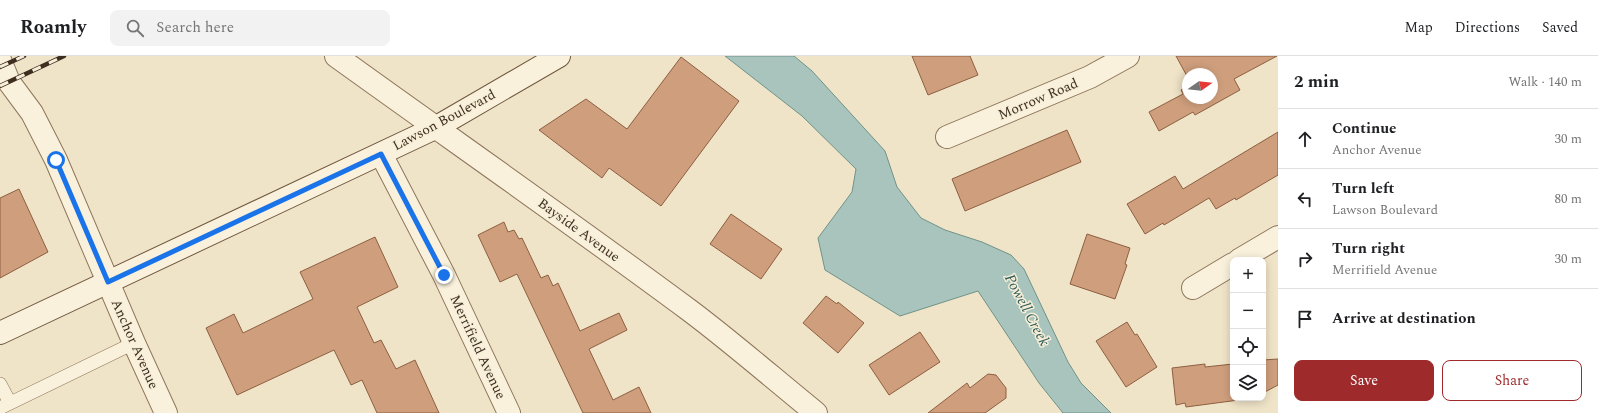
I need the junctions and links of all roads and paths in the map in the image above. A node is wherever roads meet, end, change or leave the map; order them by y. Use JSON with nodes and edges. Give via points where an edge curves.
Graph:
{"nodes":[{"id":1,"x":336,"y":56,"type":"edge"},
{"id":2,"x":559,"y":56,"type":"edge"},
{"id":3,"x":1128,"y":56,"type":"edge"},
{"id":4,"x":0,"y":60,"type":"edge"},
{"id":5,"x":435,"y":128,"type":"junction"},
{"id":6,"x":946,"y":137,"type":"dead end"},
{"id":7,"x":381,"y":154,"type":"junction"},
{"id":8,"x":1278,"y":237,"type":"edge"},
{"id":9,"x":1244,"y":257,"type":"edge"},
{"id":10,"x":1230,"y":266,"type":"edge"},
{"id":11,"x":108,"y":282,"type":"junction"},
{"id":12,"x":1193,"y":288,"type":"dead end"},
{"id":13,"x":0,"y":333,"type":"edge"},
{"id":14,"x":134,"y":343,"type":"junction"},
{"id":15,"x":0,"y":384,"type":"edge"},
{"id":16,"x":5,"y":406,"type":"edge"},
{"id":17,"x":166,"y":413,"type":"edge"},
{"id":18,"x":509,"y":413,"type":"edge"},
{"id":19,"x":816,"y":413,"type":"edge"}],
"edges":[{"from":1,"to":5,"type":"street","name":"Bayside Avenue"},
{"from":2,"to":5,"type":"street","name":"Lawson Boulevard"},
{"from":3,"to":6,"type":"street","name":"Morrow Road","via":[[1090,77]]},
{"from":4,"to":11,"type":"street","name":"Anchor Avenue","via":[[10,82],[32,113],[56,160]]},
{"from":5,"to":7,"type":"street","name":"Lawson Boulevard"},
{"from":5,"to":19,"type":"street","name":"Bayside Avenue","via":[[690,311]]},
{"from":7,"to":11,"type":"street","name":"Lawson Boulevard"},
{"from":7,"to":18,"type":"street","name":"Merrifield Avenue","via":[[444,275]]},
{"from":8,"to":9,"type":"street"},
{"from":10,"to":12,"type":"street"},
{"from":11,"to":13,"type":"street","name":"Lawson Boulevard"},
{"from":11,"to":14,"type":"street","name":"Anchor Avenue"},
{"from":14,"to":16,"type":"lane"},
{"from":14,"to":17,"type":"street","name":"Anchor Avenue"},
{"from":15,"to":16,"type":"lane"}]}
